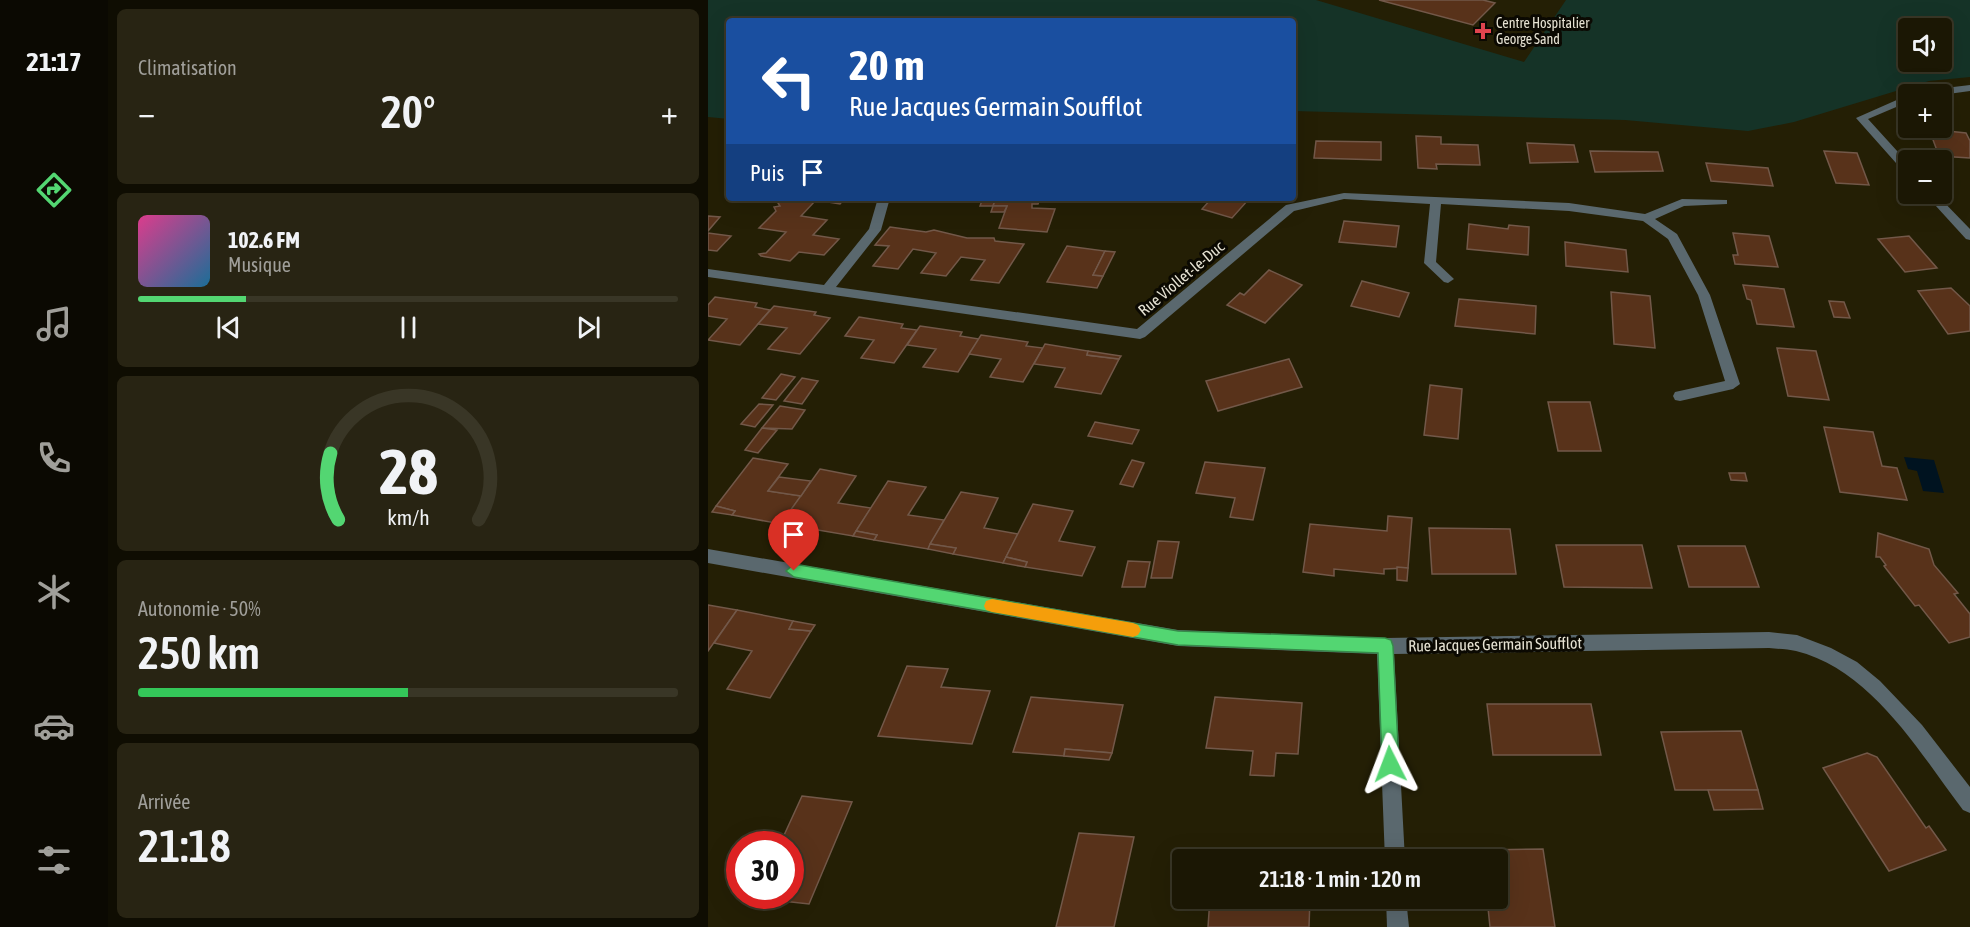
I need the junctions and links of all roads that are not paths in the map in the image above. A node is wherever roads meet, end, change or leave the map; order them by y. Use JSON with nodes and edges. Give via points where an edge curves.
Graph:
{"nodes":[{"id":1,"x":1970,"y":88,"type":"edge"},
{"id":2,"x":1952,"y":90,"type":"edge"},
{"id":3,"x":1898,"y":102,"type":"edge"},
{"id":4,"x":1898,"y":159,"type":"edge"},
{"id":5,"x":883,"y":201,"type":"edge"},
{"id":6,"x":1436,"y":201,"type":"junction"},
{"id":7,"x":1723,"y":202,"type":"dead end"},
{"id":8,"x":1940,"y":204,"type":"edge"},
{"id":9,"x":1646,"y":218,"type":"junction"},
{"id":10,"x":1970,"y":236,"type":"edge"},
{"id":11,"x":708,"y":273,"type":"edge"},
{"id":12,"x":1448,"y":279,"type":"dead end"},
{"id":13,"x":827,"y":290,"type":"junction"},
{"id":14,"x":1680,"y":396,"type":"dead end"},
{"id":15,"x":708,"y":556,"type":"edge"},
{"id":16,"x":1385,"y":646,"type":"junction"},
{"id":17,"x":1970,"y":803,"type":"edge"},
{"id":18,"x":1394,"y":849,"type":"edge"},
{"id":19,"x":1397,"y":909,"type":"edge"},
{"id":20,"x":1398,"y":927,"type":"edge"}],
"edges":[{"from":1,"to":2,"type":"street"},
{"from":3,"to":4,"type":"street","via":[[1861,118]]},
{"from":5,"to":13,"type":"street","via":[[874,230]]},
{"from":6,"to":9,"type":"street","name":"Rue Viollet-le-Duc","via":[[1569,207]]},
{"from":6,"to":12,"type":"street","via":[[1430,263]]},
{"from":6,"to":13,"type":"street","name":"Rue Viollet-le-Duc","via":[[1344,196],[1290,208],[1140,334]]},
{"from":7,"to":9,"type":"street","via":[[1682,203]]},
{"from":8,"to":10,"type":"street"},
{"from":9,"to":14,"type":"street","name":"Rue Viollet-le-Duc","via":[[1673,237],[1699,285],[1733,384]]},
{"from":11,"to":13,"type":"street","name":"Rue Viollet-le-Duc"},
{"from":15,"to":16,"type":"street","name":"Rue Jacques Germain Soufflot","via":[[1178,638]]},
{"from":16,"to":17,"type":"street","name":"Rue Jacques Germain Soufflot","via":[[1769,640],[1797,643],[1834,659],[1867,682],[1896,709]]},
{"from":16,"to":18,"type":"street"},
{"from":19,"to":20,"type":"street"}]}
